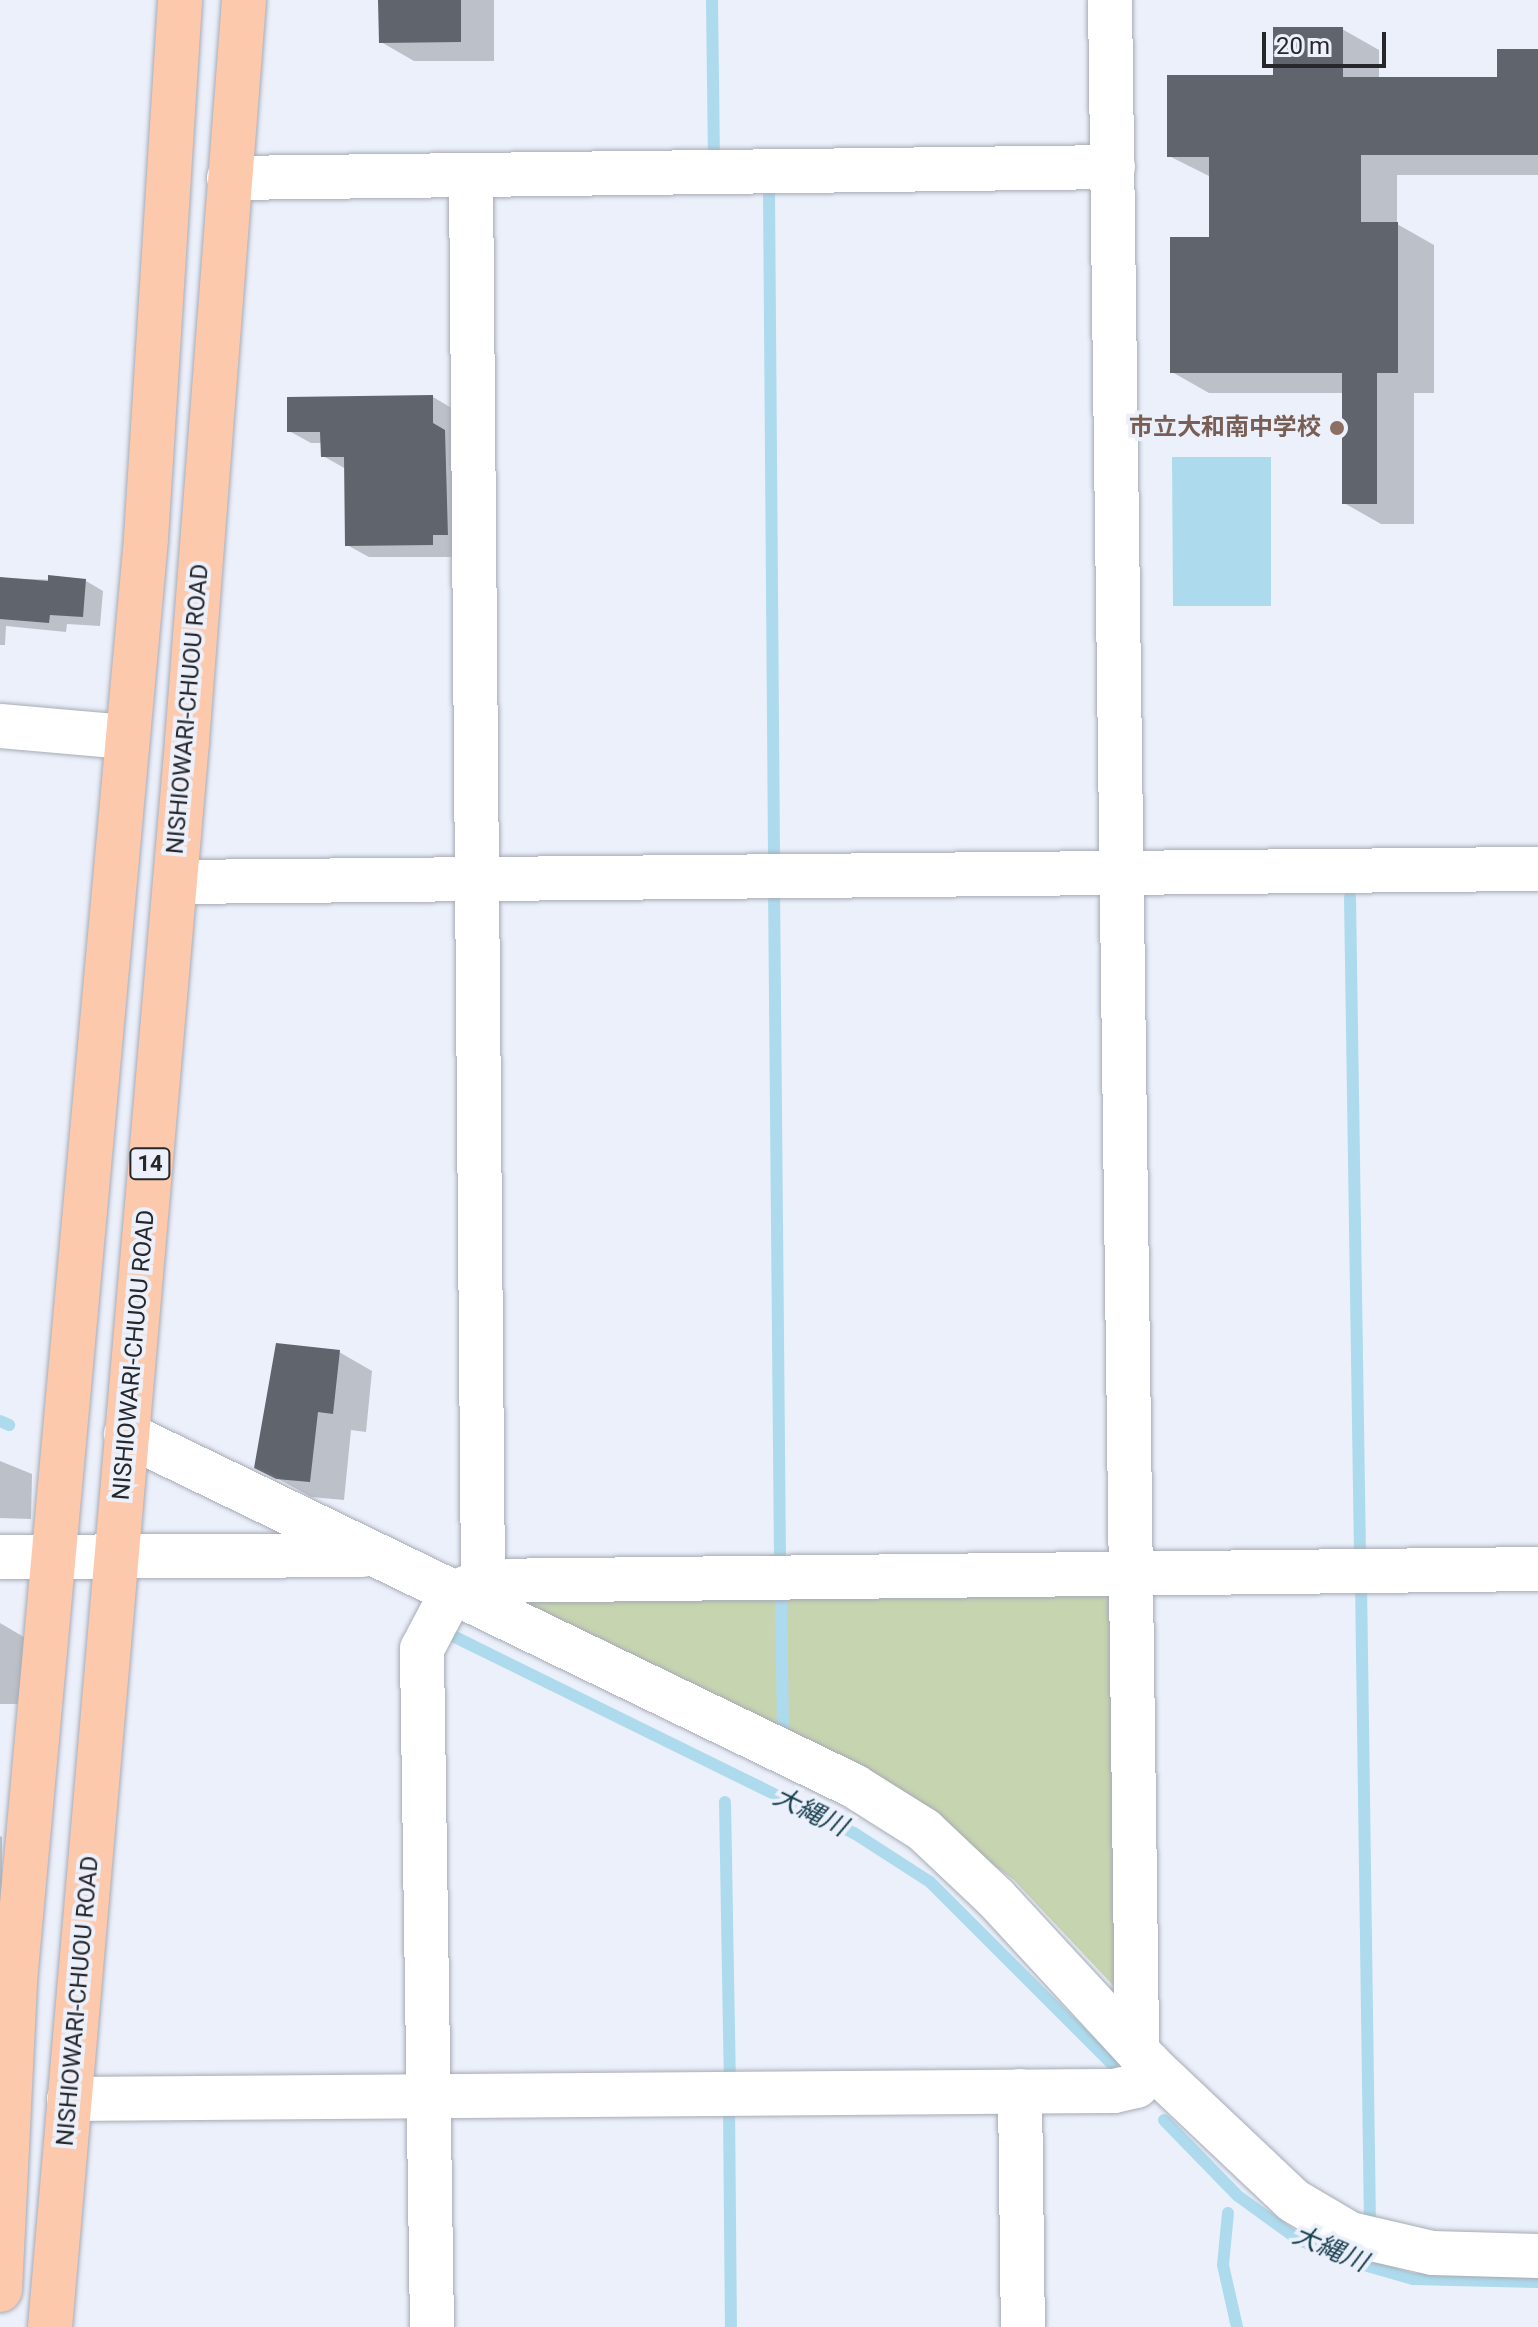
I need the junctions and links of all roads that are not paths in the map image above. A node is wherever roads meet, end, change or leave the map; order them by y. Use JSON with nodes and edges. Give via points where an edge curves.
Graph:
{"nodes":[{"id":1,"x":180,"y":0,"type":"edge"},
{"id":2,"x":244,"y":0,"type":"edge"},
{"id":3,"x":1110,"y":0,"type":"edge"},
{"id":4,"x":1113,"y":167,"type":"junction"},
{"id":5,"x":471,"y":177,"type":"junction"},
{"id":6,"x":229,"y":178,"type":"junction"},
{"id":7,"x":0,"y":726,"type":"edge"},
{"id":8,"x":127,"y":737,"type":"junction"},
{"id":9,"x":1538,"y":869,"type":"edge"},
{"id":10,"x":1124,"y":873,"type":"junction"},
{"id":11,"x":477,"y":879,"type":"junction"},
{"id":12,"x":175,"y":882,"type":"junction"},
{"id":13,"x":126,"y":1434,"type":"junction"},
{"id":14,"x":371,"y":1555,"type":"junction"},
{"id":15,"x":0,"y":1557,"type":"edge"},
{"id":16,"x":53,"y":1557,"type":"junction"},
{"id":17,"x":117,"y":1559,"type":"junction"},
{"id":18,"x":1538,"y":1569,"type":"edge"},
{"id":19,"x":1130,"y":1573,"type":"junction"},
{"id":20,"x":467,"y":1588,"type":"junction"},
{"id":21,"x":1143,"y":2056,"type":"junction"},
{"id":22,"x":1020,"y":2091,"type":"junction"},
{"id":23,"x":69,"y":2099,"type":"junction"},
{"id":24,"x":428,"y":2099,"type":"junction"},
{"id":25,"x":1538,"y":2256,"type":"edge"},
{"id":26,"x":1,"y":2276,"type":"edge"},
{"id":27,"x":50,"y":2327,"type":"edge"},
{"id":28,"x":432,"y":2327,"type":"edge"},
{"id":29,"x":1023,"y":2327,"type":"edge"}],
"edges":[{"from":1,"to":8,"type":"main road","via":[[146,538]]},
{"from":2,"to":6,"type":"main road","name":"NISHIOWARI-CHUOU ROAD","number":"14"},
{"from":3,"to":4,"type":"street"},
{"from":4,"to":5,"type":"street"},
{"from":4,"to":10,"type":"street"},
{"from":5,"to":6,"type":"street"},
{"from":5,"to":11,"type":"street"},
{"from":6,"to":12,"type":"main road","name":"NISHIOWARI-CHUOU ROAD","number":"14"},
{"from":7,"to":8,"type":"street"},
{"from":8,"to":16,"type":"main road"},
{"from":9,"to":10,"type":"street"},
{"from":10,"to":11,"type":"street"},
{"from":10,"to":19,"type":"street"},
{"from":11,"to":12,"type":"street"},
{"from":11,"to":20,"type":"street"},
{"from":12,"to":13,"type":"main road","name":"NISHIOWARI-CHUOU ROAD","number":"14"},
{"from":13,"to":14,"type":"street"},
{"from":13,"to":17,"type":"main road","name":"NISHIOWARI-CHUOU ROAD","number":"14"},
{"from":14,"to":17,"type":"street"},
{"from":14,"to":20,"type":"street"},
{"from":15,"to":16,"type":"street"},
{"from":16,"to":17,"type":"street"},
{"from":16,"to":26,"type":"main road","via":[[15,1981]]},
{"from":17,"to":23,"type":"main road","name":"NISHIOWARI-CHUOU ROAD","number":"14"},
{"from":18,"to":19,"type":"street"},
{"from":19,"to":20,"type":"street"},
{"from":19,"to":21,"type":"street"},
{"from":20,"to":21,"type":"street","via":[[854,1786],[924,1830]]},
{"from":20,"to":24,"type":"street","via":[[422,1649]]},
{"from":21,"to":22,"type":"street","via":[[1136,2086],[1114,2091]]},
{"from":21,"to":25,"type":"street","via":[[1294,2201],[1350,2234],[1432,2253]]},
{"from":22,"to":24,"type":"street"},
{"from":22,"to":29,"type":"street"},
{"from":23,"to":24,"type":"street"},
{"from":23,"to":27,"type":"main road","name":"NISHIOWARI-CHUOU ROAD","number":"14"},
{"from":24,"to":28,"type":"street"}]}
